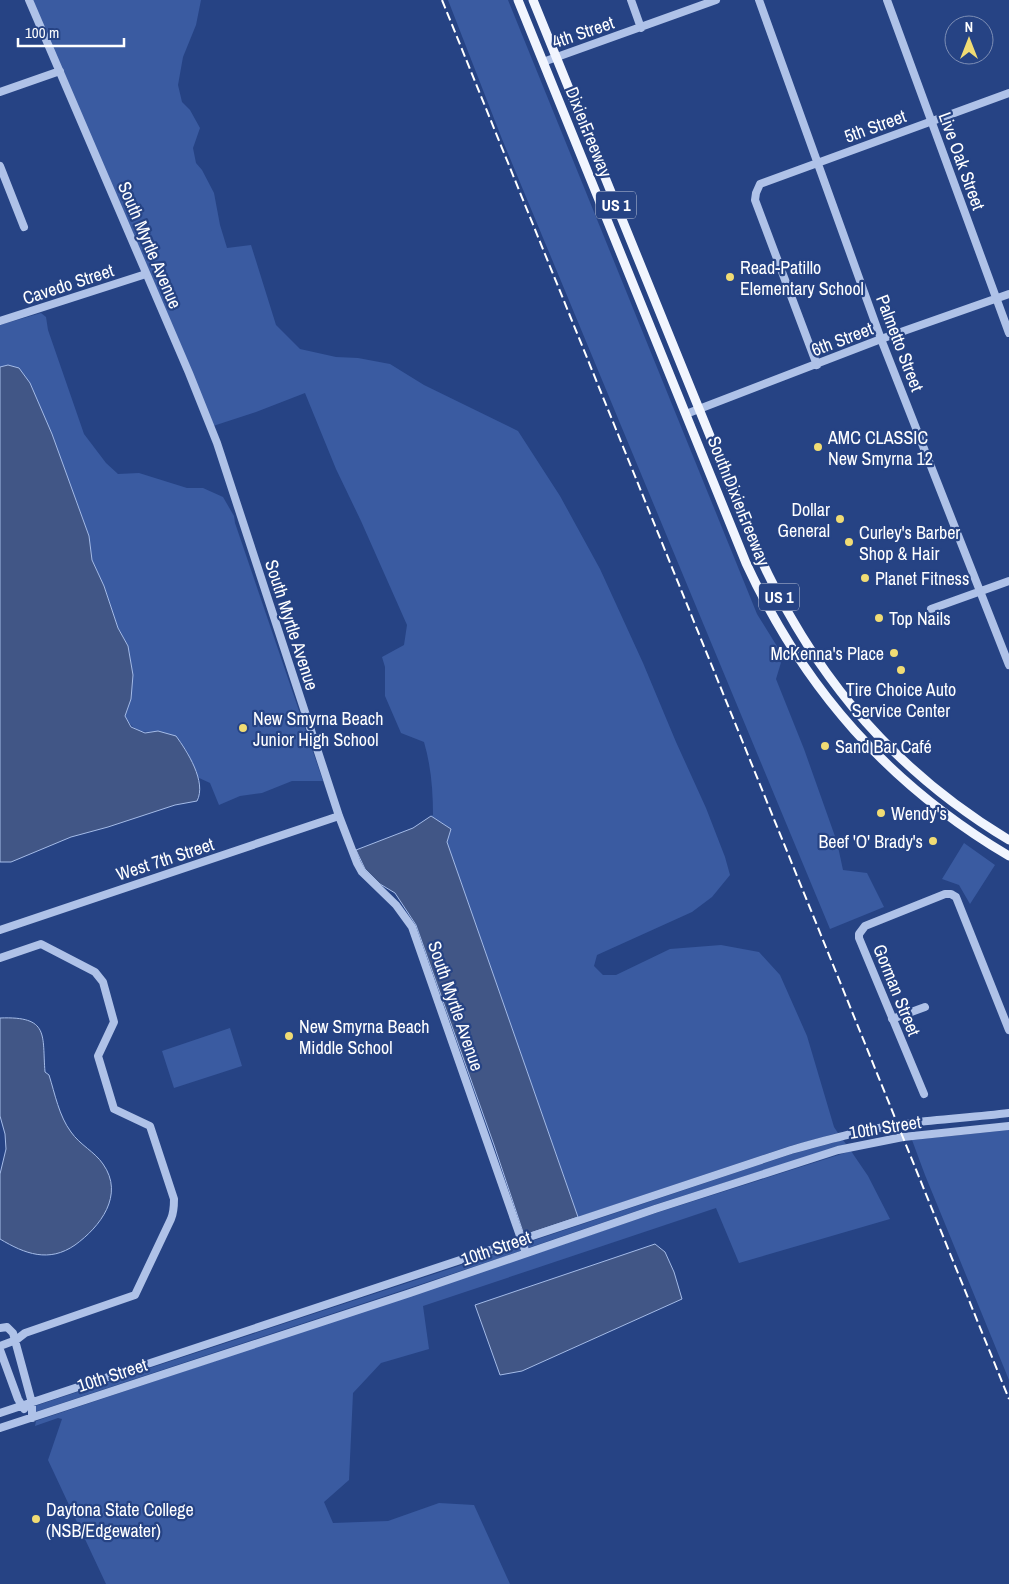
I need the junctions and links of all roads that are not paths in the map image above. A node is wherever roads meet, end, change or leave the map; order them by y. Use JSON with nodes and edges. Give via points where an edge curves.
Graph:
{"nodes":[{"id":1,"x":29,"y":0,"type":"edge"},
{"id":2,"x":518,"y":0,"type":"edge"},
{"id":3,"x":533,"y":0,"type":"edge"},
{"id":4,"x":631,"y":0,"type":"edge"},
{"id":5,"x":716,"y":0,"type":"edge"},
{"id":6,"x":758,"y":0,"type":"edge"},
{"id":7,"x":887,"y":0,"type":"edge"},
{"id":8,"x":641,"y":28,"type":"junction"},
{"id":9,"x":556,"y":57,"type":"junction"},
{"id":10,"x":543,"y":62,"type":"junction"},
{"id":11,"x":60,"y":72,"type":"junction"},
{"id":12,"x":0,"y":92,"type":"edge"},
{"id":13,"x":1009,"y":93,"type":"edge"},
{"id":14,"x":932,"y":121,"type":"junction"},
{"id":15,"x":817,"y":163,"type":"junction"},
{"id":16,"x":0,"y":166,"type":"edge"},
{"id":17,"x":24,"y":227,"type":"dead end"},
{"id":18,"x":626,"y":230,"type":"junction"},
{"id":19,"x":613,"y":235,"type":"junction"},
{"id":20,"x":146,"y":274,"type":"junction"},
{"id":21,"x":1009,"y":294,"type":"edge"},
{"id":22,"x":996,"y":299,"type":"junction"},
{"id":23,"x":0,"y":322,"type":"edge"},
{"id":24,"x":1009,"y":333,"type":"edge"},
{"id":25,"x":881,"y":339,"type":"junction"},
{"id":26,"x":817,"y":365,"type":"junction"},
{"id":27,"x":699,"y":410,"type":"junction"},
{"id":28,"x":686,"y":414,"type":"junction"},
{"id":29,"x":749,"y":532,"type":"junction"},
{"id":30,"x":736,"y":538,"type":"junction"},
{"id":31,"x":1009,"y":582,"type":"edge"},
{"id":32,"x":981,"y":591,"type":"junction"},
{"id":33,"x":931,"y":609,"type":"dead end"},
{"id":34,"x":810,"y":650,"type":"junction"},
{"id":35,"x":797,"y":656,"type":"junction"},
{"id":36,"x":1009,"y":665,"type":"edge"},
{"id":37,"x":902,"y":759,"type":"junction"},
{"id":38,"x":892,"y":771,"type":"junction"},
{"id":39,"x":939,"y":792,"type":"junction"},
{"id":40,"x":930,"y":803,"type":"junction"},
{"id":41,"x":339,"y":816,"type":"junction"},
{"id":42,"x":1009,"y":840,"type":"edge"},
{"id":43,"x":1009,"y":856,"type":"edge"},
{"id":44,"x":0,"y":930,"type":"edge"},
{"id":45,"x":0,"y":958,"type":"edge"},
{"id":46,"x":925,"y":1007,"type":"dead end"},
{"id":47,"x":892,"y":1019,"type":"junction"},
{"id":48,"x":1009,"y":1030,"type":"edge"},
{"id":49,"x":924,"y":1094,"type":"dead end"},
{"id":50,"x":1009,"y":1112,"type":"edge"},
{"id":51,"x":931,"y":1121,"type":"junction"},
{"id":52,"x":1009,"y":1126,"type":"edge"},
{"id":53,"x":866,"y":1130,"type":"junction"},
{"id":54,"x":933,"y":1134,"type":"junction"},
{"id":55,"x":871,"y":1143,"type":"junction"},
{"id":56,"x":521,"y":1240,"type":"junction"},
{"id":57,"x":526,"y":1254,"type":"junction"},
{"id":58,"x":0,"y":1328,"type":"edge"},
{"id":59,"x":16,"y":1340,"type":"junction"},
{"id":60,"x":0,"y":1346,"type":"edge"},
{"id":61,"x":0,"y":1350,"type":"edge"},
{"id":62,"x":21,"y":1368,"type":"junction"},
{"id":63,"x":9,"y":1372,"type":"junction"},
{"id":64,"x":32,"y":1403,"type":"junction"},
{"id":65,"x":22,"y":1406,"type":"junction"},
{"id":66,"x":0,"y":1413,"type":"edge"},
{"id":67,"x":32,"y":1418,"type":"junction"},
{"id":68,"x":0,"y":1428,"type":"edge"}],
"edges":[{"from":1,"to":11,"type":"street","name":"South Myrtle Avenue"},
{"from":2,"to":10,"type":"main road","name":"Dixie Freeway","number":"US 1"},
{"from":3,"to":9,"type":"main road","name":"Dixie Freeway","number":"US 1"},
{"from":4,"to":8,"type":"street"},
{"from":5,"to":8,"type":"street","name":"4th Street"},
{"from":6,"to":15,"type":"street","name":"Palmetto Street"},
{"from":7,"to":14,"type":"street","name":"Live Oak Street"},
{"from":8,"to":9,"type":"street","name":"4th Street"},
{"from":9,"to":10,"type":"street","name":"4th Street"},
{"from":9,"to":18,"type":"main road","name":"Dixie Freeway","number":"US 1"},
{"from":10,"to":19,"type":"main road","name":"Dixie Freeway","number":"US 1"},
{"from":11,"to":12,"type":"street"},
{"from":11,"to":20,"type":"street","name":"South Myrtle Avenue"},
{"from":13,"to":14,"type":"street","name":"5th Street"},
{"from":14,"to":15,"type":"street","name":"5th Street"},
{"from":14,"to":22,"type":"street","name":"Live Oak Street"},
{"from":15,"to":25,"type":"street","name":"Palmetto Street"},
{"from":15,"to":26,"type":"street","name":"5th Street","via":[[760,184],[755,200]]},
{"from":16,"to":17,"type":"street"},
{"from":18,"to":19,"type":"street"},
{"from":18,"to":27,"type":"main road","name":"Dixie Freeway","number":"US 1"},
{"from":19,"to":28,"type":"main road","name":"Dixie Freeway","number":"US 1"},
{"from":20,"to":23,"type":"street","name":"Cavedo Street"},
{"from":20,"to":41,"type":"street","name":"South Myrtle Avenue","via":[[217,443]]},
{"from":21,"to":22,"type":"street","name":"6th Street"},
{"from":22,"to":24,"type":"street","name":"Live Oak Street"},
{"from":22,"to":25,"type":"street","name":"6th Street"},
{"from":25,"to":26,"type":"street","name":"6th Street"},
{"from":25,"to":32,"type":"street","name":"Palmetto Street"},
{"from":26,"to":27,"type":"street","name":"6th Street"},
{"from":27,"to":28,"type":"street","name":"6th Street"},
{"from":27,"to":29,"type":"main road","name":"South Dixie Freeway","number":"US 1"},
{"from":28,"to":30,"type":"main road","name":"South Dixie Freeway","number":"US 1"},
{"from":29,"to":30,"type":"street"},
{"from":29,"to":34,"type":"main road","name":"South Dixie Freeway","number":"US 1","via":[[773,587]]},
{"from":30,"to":35,"type":"main road","name":"South Dixie Freeway","number":"US 1","via":[[767,606]]},
{"from":31,"to":32,"type":"street"},
{"from":32,"to":33,"type":"street"},
{"from":32,"to":36,"type":"street","name":"Palmetto Street"},
{"from":34,"to":35,"type":"street"},
{"from":34,"to":37,"type":"main road","name":"South Dixie Freeway","number":"US 1","via":[[855,710]]},
{"from":35,"to":38,"type":"main road","name":"South Dixie Freeway","number":"US 1","via":[[842,718]]},
{"from":37,"to":38,"type":"street"},
{"from":37,"to":39,"type":"main road","name":"South Dixie Freeway","number":"US 1"},
{"from":38,"to":40,"type":"main road","name":"South Dixie Freeway","number":"US 1"},
{"from":39,"to":40,"type":"street"},
{"from":39,"to":42,"type":"main road","name":"South Dixie Freeway","number":"US 1"},
{"from":40,"to":43,"type":"main road","name":"South Dixie Freeway","number":"US 1"},
{"from":41,"to":44,"type":"street","name":"West 7th Street"},
{"from":41,"to":56,"type":"street","name":"South Myrtle Avenue","via":[[362,872],[396,905],[412,927]]},
{"from":45,"to":59,"type":"street","via":[[41,944],[99,976],[114,1022],[98,1056],[114,1109],[150,1126],[174,1199],[174,1212],[136,1295],[25,1333]]},
{"from":46,"to":47,"type":"street"},
{"from":47,"to":48,"type":"street","name":"Gorman Street","via":[[859,934],[865,926],[951,894],[956,897]]},
{"from":47,"to":49,"type":"street","name":"Gorman Street"},
{"from":50,"to":51,"type":"street","name":"10th Street"},
{"from":51,"to":53,"type":"street","name":"10th Street"},
{"from":51,"to":54,"type":"street"},
{"from":52,"to":54,"type":"street","name":"10th Street"},
{"from":53,"to":55,"type":"street"},
{"from":53,"to":56,"type":"street","name":"10th Street","via":[[791,1150]]},
{"from":54,"to":55,"type":"street","name":"10th Street"},
{"from":55,"to":57,"type":"street","name":"10th Street","via":[[838,1150]]},
{"from":56,"to":57,"type":"street","name":"South Myrtle Avenue"},
{"from":56,"to":64,"type":"street","name":"10th Street"},
{"from":57,"to":67,"type":"street","name":"10th Street"},
{"from":58,"to":59,"type":"street","via":[[10,1329]]},
{"from":59,"to":60,"type":"street"},
{"from":59,"to":62,"type":"street"},
{"from":61,"to":63,"type":"street"},
{"from":62,"to":63,"type":"street"},
{"from":62,"to":64,"type":"street"},
{"from":63,"to":65,"type":"street"},
{"from":64,"to":65,"type":"street","name":"10th Street"},
{"from":64,"to":67,"type":"street"},
{"from":65,"to":66,"type":"street","name":"10th Street"},
{"from":65,"to":67,"type":"street"},
{"from":67,"to":68,"type":"street","name":"10th Street"}]}
